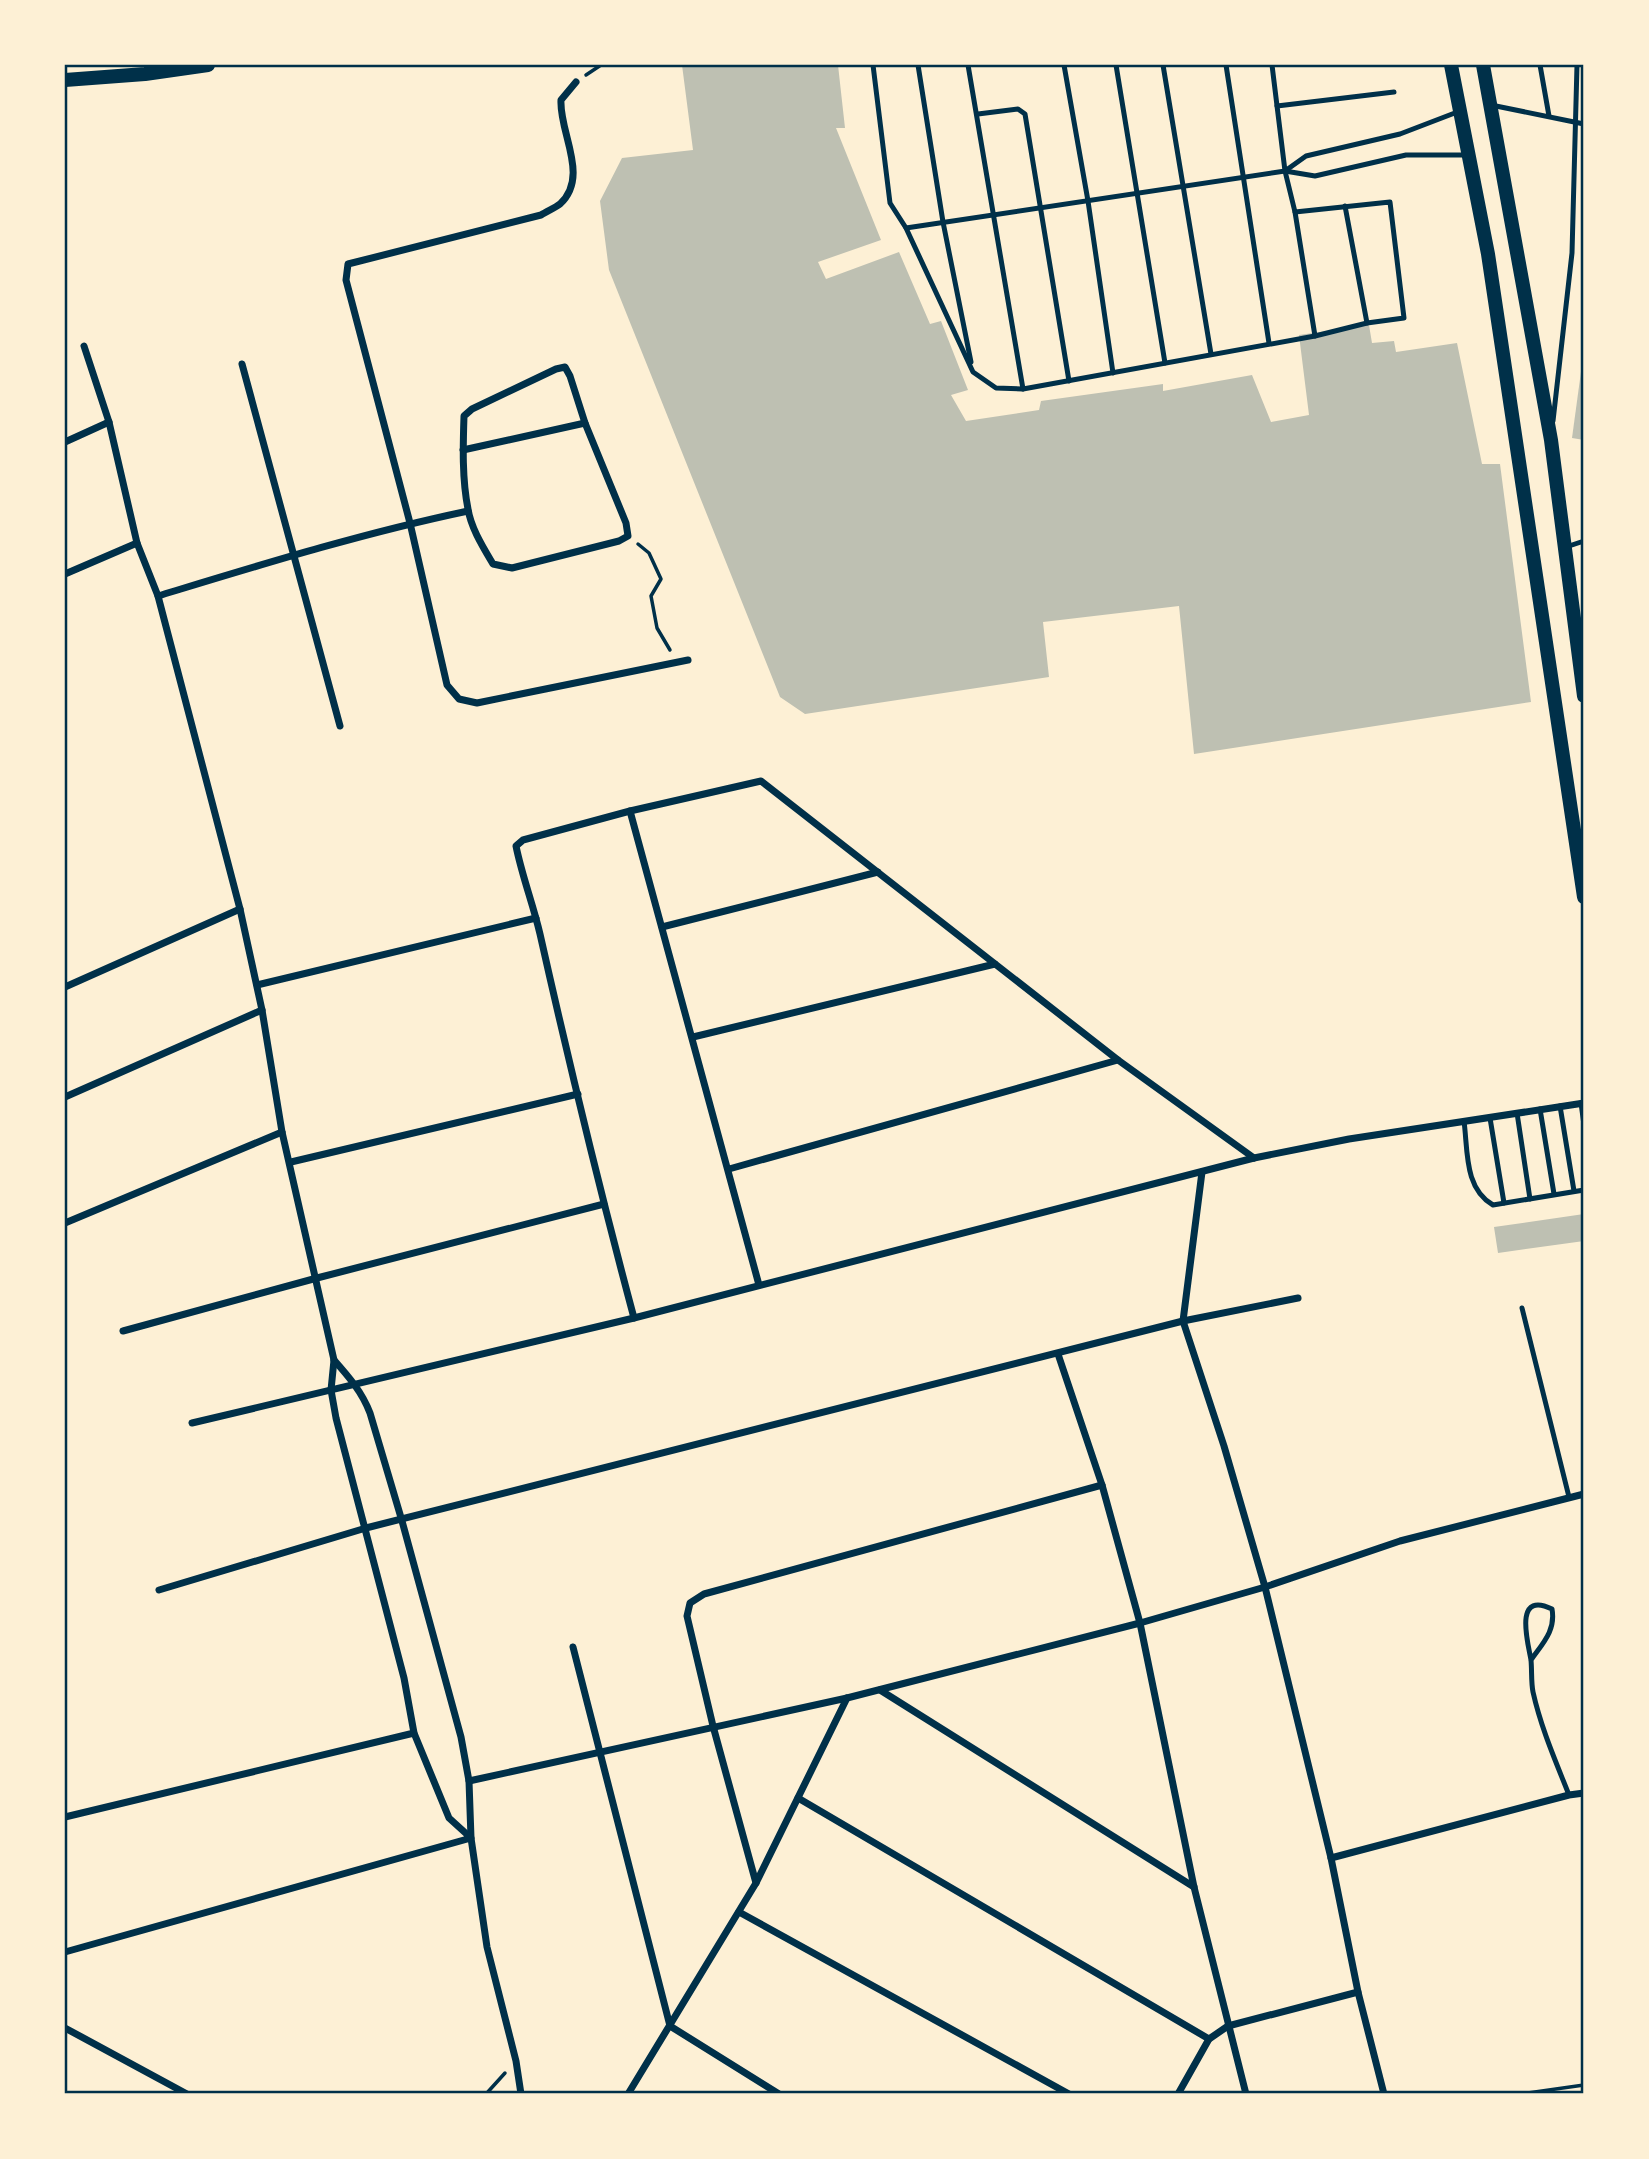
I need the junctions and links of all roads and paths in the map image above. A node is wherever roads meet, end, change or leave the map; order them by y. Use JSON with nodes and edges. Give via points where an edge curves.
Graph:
{"nodes":[{"id":1,"x":208,"y":65,"type":"edge"},
{"id":2,"x":601,"y":65,"type":"edge"},
{"id":3,"x":873,"y":65,"type":"edge"},
{"id":4,"x":918,"y":65,"type":"edge"},
{"id":5,"x":968,"y":65,"type":"edge"},
{"id":6,"x":1064,"y":65,"type":"edge"},
{"id":7,"x":1115,"y":65,"type":"edge"},
{"id":8,"x":1163,"y":65,"type":"edge"},
{"id":9,"x":1226,"y":65,"type":"edge"},
{"id":10,"x":1272,"y":65,"type":"edge"},
{"id":11,"x":1451,"y":65,"type":"edge"},
{"id":12,"x":1483,"y":65,"type":"edge"},
{"id":13,"x":1539,"y":65,"type":"edge"},
{"id":14,"x":1577,"y":65,"type":"edge"},
{"id":15,"x":65,"y":79,"type":"edge"},
{"id":16,"x":576,"y":82,"type":"joint"},
{"id":17,"x":1394,"y":92,"type":"dead end"},
{"id":18,"x":1491,"y":105,"type":"junction"},
{"id":19,"x":1277,"y":106,"type":"junction"},
{"id":20,"x":1460,"y":110,"type":"junction"},
{"id":21,"x":978,"y":114,"type":"junction"},
{"id":22,"x":1549,"y":116,"type":"junction"},
{"id":23,"x":1575,"y":122,"type":"junction"},
{"id":24,"x":1584,"y":124,"type":"edge"},
{"id":25,"x":1469,"y":155,"type":"junction"},
{"id":26,"x":1285,"y":171,"type":"junction"},
{"id":27,"x":1243,"y":177,"type":"junction"},
{"id":28,"x":1184,"y":186,"type":"junction"},
{"id":29,"x":1137,"y":193,"type":"junction"},
{"id":30,"x":1088,"y":201,"type":"junction"},
{"id":31,"x":1345,"y":206,"type":"junction"},
{"id":32,"x":1040,"y":208,"type":"junction"},
{"id":33,"x":1295,"y":212,"type":"junction"},
{"id":34,"x":992,"y":215,"type":"junction"},
{"id":35,"x":943,"y":222,"type":"junction"},
{"id":36,"x":906,"y":228,"type":"junction"},
{"id":37,"x":1367,"y":323,"type":"junction"},
{"id":38,"x":1315,"y":335,"type":"junction"},
{"id":39,"x":1269,"y":343,"type":"junction"},
{"id":40,"x":84,"y":346,"type":"dead end"},
{"id":41,"x":1211,"y":354,"type":"junction"},
{"id":42,"x":242,"y":363,"type":"dead end"},
{"id":43,"x":1165,"y":363,"type":"junction"},
{"id":44,"x":973,"y":372,"type":"junction"},
{"id":45,"x":1113,"y":373,"type":"junction"},
{"id":46,"x":1069,"y":381,"type":"junction"},
{"id":47,"x":1023,"y":389,"type":"junction"},
{"id":48,"x":109,"y":422,"type":"junction"},
{"id":49,"x":585,"y":423,"type":"junction"},
{"id":50,"x":1551,"y":440,"type":"junction"},
{"id":51,"x":65,"y":442,"type":"edge"},
{"id":52,"x":463,"y":450,"type":"junction"},
{"id":53,"x":468,"y":510,"type":"junction"},
{"id":54,"x":410,"y":523,"type":"junction"},
{"id":55,"x":628,"y":536,"type":"junction"},
{"id":56,"x":1584,"y":541,"type":"edge"},
{"id":57,"x":138,"y":543,"type":"junction"},
{"id":58,"x":1563,"y":548,"type":"junction"},
{"id":59,"x":294,"y":554,"type":"junction"},
{"id":60,"x":65,"y":575,"type":"edge"},
{"id":61,"x":158,"y":596,"type":"junction"},
{"id":62,"x":688,"y":660,"type":"joint"},
{"id":63,"x":1584,"y":696,"type":"edge"},
{"id":64,"x":340,"y":726,"type":"dead end"},
{"id":65,"x":629,"y":811,"type":"junction"},
{"id":66,"x":878,"y":872,"type":"junction"},
{"id":67,"x":1584,"y":897,"type":"edge"},
{"id":68,"x":240,"y":909,"type":"junction"},
{"id":69,"x":536,"y":918,"type":"junction"},
{"id":70,"x":662,"y":927,"type":"junction"},
{"id":71,"x":995,"y":964,"type":"junction"},
{"id":72,"x":257,"y":985,"type":"junction"},
{"id":73,"x":65,"y":987,"type":"edge"},
{"id":74,"x":262,"y":1010,"type":"junction"},
{"id":75,"x":693,"y":1037,"type":"junction"},
{"id":76,"x":1118,"y":1060,"type":"junction"},
{"id":77,"x":578,"y":1094,"type":"junction"},
{"id":78,"x":65,"y":1097,"type":"edge"},
{"id":79,"x":1582,"y":1103,"type":"edge"},
{"id":80,"x":1560,"y":1106,"type":"junction"},
{"id":81,"x":1540,"y":1109,"type":"junction"},
{"id":82,"x":1517,"y":1113,"type":"junction"},
{"id":83,"x":1490,"y":1118,"type":"junction"},
{"id":84,"x":1464,"y":1121,"type":"junction"},
{"id":85,"x":1584,"y":1125,"type":"edge"},
{"id":86,"x":282,"y":1132,"type":"junction"},
{"id":87,"x":1254,"y":1158,"type":"junction"},
{"id":88,"x":290,"y":1162,"type":"junction"},
{"id":89,"x":729,"y":1169,"type":"junction"},
{"id":90,"x":1202,"y":1172,"type":"junction"},
{"id":91,"x":1584,"y":1190,"type":"edge"},
{"id":92,"x":1574,"y":1191,"type":"junction"},
{"id":93,"x":1554,"y":1194,"type":"junction"},
{"id":94,"x":1530,"y":1199,"type":"junction"},
{"id":95,"x":1504,"y":1203,"type":"junction"},
{"id":96,"x":604,"y":1204,"type":"junction"},
{"id":97,"x":65,"y":1223,"type":"edge"},
{"id":98,"x":317,"y":1278,"type":"junction"},
{"id":99,"x":759,"y":1285,"type":"junction"},
{"id":100,"x":1298,"y":1298,"type":"dead end"},
{"id":101,"x":1522,"y":1308,"type":"dead end"},
{"id":102,"x":634,"y":1318,"type":"junction"},
{"id":103,"x":1182,"y":1321,"type":"junction"},
{"id":104,"x":123,"y":1331,"type":"dead end"},
{"id":105,"x":1058,"y":1354,"type":"junction"},
{"id":106,"x":334,"y":1360,"type":"junction"},
{"id":107,"x":355,"y":1383,"type":"junction"},
{"id":108,"x":331,"y":1390,"type":"junction"},
{"id":109,"x":192,"y":1423,"type":"dead end"},
{"id":110,"x":1102,"y":1485,"type":"junction"},
{"id":111,"x":1584,"y":1494,"type":"edge"},
{"id":112,"x":1569,"y":1497,"type":"junction"},
{"id":113,"x":402,"y":1521,"type":"junction"},
{"id":114,"x":366,"y":1528,"type":"junction"},
{"id":115,"x":1265,"y":1587,"type":"junction"},
{"id":116,"x":159,"y":1590,"type":"dead end"},
{"id":117,"x":1140,"y":1623,"type":"junction"},
{"id":118,"x":573,"y":1647,"type":"dead end"},
{"id":119,"x":1531,"y":1660,"type":"junction"},
{"id":120,"x":880,"y":1690,"type":"junction"},
{"id":121,"x":847,"y":1698,"type":"junction"},
{"id":122,"x":713,"y":1726,"type":"junction"},
{"id":123,"x":414,"y":1733,"type":"junction"},
{"id":124,"x":600,"y":1754,"type":"junction"},
{"id":125,"x":469,"y":1781,"type":"junction"},
{"id":126,"x":1584,"y":1793,"type":"edge"},
{"id":127,"x":1569,"y":1795,"type":"junction"},
{"id":128,"x":798,"y":1798,"type":"junction"},
{"id":129,"x":65,"y":1817,"type":"edge"},
{"id":130,"x":471,"y":1838,"type":"junction"},
{"id":131,"x":1331,"y":1857,"type":"junction"},
{"id":132,"x":756,"y":1883,"type":"junction"},
{"id":133,"x":1194,"y":1887,"type":"junction"},
{"id":134,"x":739,"y":1912,"type":"junction"},
{"id":135,"x":65,"y":1952,"type":"edge"},
{"id":136,"x":1358,"y":1992,"type":"junction"},
{"id":137,"x":670,"y":2026,"type":"junction"},
{"id":138,"x":1228,"y":2026,"type":"junction"},
{"id":139,"x":65,"y":2028,"type":"edge"},
{"id":140,"x":1209,"y":2039,"type":"junction"},
{"id":141,"x":516,"y":2061,"type":"junction"},
{"id":142,"x":1584,"y":2085,"type":"edge"},
{"id":143,"x":187,"y":2094,"type":"edge"},
{"id":144,"x":485,"y":2094,"type":"edge"},
{"id":145,"x":521,"y":2094,"type":"edge"},
{"id":146,"x":628,"y":2094,"type":"edge"},
{"id":147,"x":779,"y":2094,"type":"edge"},
{"id":148,"x":1069,"y":2094,"type":"edge"},
{"id":149,"x":1178,"y":2094,"type":"edge"},
{"id":150,"x":1246,"y":2094,"type":"edge"},
{"id":151,"x":1384,"y":2094,"type":"edge"},
{"id":152,"x":1521,"y":2094,"type":"edge"}],
"edges":[{"from":1,"to":15,"type":"main road"},
{"from":2,"to":16,"type":"path"},
{"from":3,"to":36,"type":"lane","via":[[890,204]]},
{"from":4,"to":35,"type":"lane"},
{"from":5,"to":21,"type":"lane"},
{"from":6,"to":30,"type":"lane"},
{"from":7,"to":29,"type":"lane"},
{"from":8,"to":28,"type":"lane"},
{"from":9,"to":27,"type":"lane"},
{"from":10,"to":19,"type":"lane"},
{"from":11,"to":20,"type":"main road"},
{"from":12,"to":18,"type":"main road"},
{"from":13,"to":22,"type":"lane"},
{"from":14,"to":23,"type":"lane"},
{"from":16,"to":54,"type":"street","via":[[561,100],[573,187],[560,204],[541,215],[348,264],[346,280]]},
{"from":17,"to":19,"type":"lane"},
{"from":18,"to":22,"type":"lane"},
{"from":18,"to":50,"type":"main road"},
{"from":19,"to":26,"type":"lane"},
{"from":20,"to":25,"type":"main road"},
{"from":20,"to":26,"type":"lane","via":[[1400,134],[1306,156]]},
{"from":21,"to":32,"type":"lane","via":[[1018,109],[1024,114]]},
{"from":21,"to":34,"type":"lane"},
{"from":22,"to":23,"type":"lane"},
{"from":23,"to":24,"type":"lane"},
{"from":23,"to":50,"type":"lane","via":[[1572,253]]},
{"from":25,"to":26,"type":"lane","via":[[1406,155],[1315,176]]},
{"from":25,"to":67,"type":"main road","via":[[1488,254]]},
{"from":26,"to":27,"type":"lane"},
{"from":26,"to":33,"type":"lane"},
{"from":27,"to":28,"type":"lane"},
{"from":27,"to":39,"type":"lane"},
{"from":28,"to":29,"type":"lane"},
{"from":28,"to":41,"type":"lane"},
{"from":29,"to":30,"type":"lane"},
{"from":29,"to":43,"type":"lane"},
{"from":30,"to":32,"type":"lane"},
{"from":30,"to":45,"type":"lane"},
{"from":31,"to":33,"type":"lane"},
{"from":31,"to":37,"type":"lane"},
{"from":31,"to":37,"type":"lane","via":[[1390,202],[1404,318]]},
{"from":32,"to":34,"type":"lane"},
{"from":32,"to":46,"type":"lane"},
{"from":33,"to":38,"type":"lane"},
{"from":34,"to":35,"type":"lane"},
{"from":34,"to":47,"type":"lane"},
{"from":35,"to":36,"type":"lane"},
{"from":35,"to":44,"type":"lane"},
{"from":36,"to":44,"type":"lane"},
{"from":37,"to":38,"type":"lane"},
{"from":38,"to":39,"type":"lane"},
{"from":39,"to":41,"type":"lane"},
{"from":40,"to":48,"type":"street"},
{"from":41,"to":43,"type":"lane"},
{"from":42,"to":59,"type":"street"},
{"from":43,"to":45,"type":"lane"},
{"from":44,"to":47,"type":"lane","via":[[996,388]]},
{"from":45,"to":46,"type":"lane"},
{"from":46,"to":47,"type":"lane"},
{"from":48,"to":51,"type":"street"},
{"from":48,"to":57,"type":"street"},
{"from":49,"to":52,"type":"street"},
{"from":49,"to":52,"type":"street","via":[[570,376],[565,368],[556,369],[472,409],[464,416]]},
{"from":49,"to":55,"type":"street"},
{"from":50,"to":58,"type":"main road"},
{"from":52,"to":53,"type":"street"},
{"from":53,"to":54,"type":"street"},
{"from":53,"to":55,"type":"street","via":[[493,564],[512,568]]},
{"from":54,"to":59,"type":"street"},
{"from":54,"to":62,"type":"street","via":[[447,685],[459,699],[477,703]]},
{"from":55,"to":62,"type":"path","via":[[649,553],[661,579],[651,596],[657,628],[672,653]]},
{"from":56,"to":58,"type":"lane"},
{"from":57,"to":60,"type":"street"},
{"from":57,"to":61,"type":"street"},
{"from":58,"to":63,"type":"main road"},
{"from":59,"to":61,"type":"street"},
{"from":59,"to":64,"type":"street"},
{"from":61,"to":68,"type":"street"},
{"from":65,"to":66,"type":"street","via":[[761,780]]},
{"from":65,"to":69,"type":"street","via":[[523,840],[516,846]]},
{"from":65,"to":70,"type":"street"},
{"from":66,"to":70,"type":"street"},
{"from":66,"to":71,"type":"street"},
{"from":68,"to":72,"type":"street"},
{"from":68,"to":73,"type":"street"},
{"from":69,"to":72,"type":"street"},
{"from":69,"to":77,"type":"street"},
{"from":70,"to":75,"type":"street"},
{"from":71,"to":75,"type":"street"},
{"from":71,"to":76,"type":"street"},
{"from":72,"to":74,"type":"street"},
{"from":74,"to":78,"type":"street"},
{"from":74,"to":86,"type":"street"},
{"from":75,"to":89,"type":"street"},
{"from":76,"to":87,"type":"street"},
{"from":76,"to":89,"type":"street"},
{"from":77,"to":88,"type":"street"},
{"from":77,"to":96,"type":"street"},
{"from":79,"to":80,"type":"street"},
{"from":79,"to":85,"type":"lane"},
{"from":80,"to":81,"type":"street"},
{"from":80,"to":92,"type":"lane"},
{"from":81,"to":82,"type":"street"},
{"from":81,"to":93,"type":"lane"},
{"from":82,"to":83,"type":"street"},
{"from":82,"to":94,"type":"lane"},
{"from":83,"to":84,"type":"street"},
{"from":83,"to":95,"type":"lane"},
{"from":84,"to":87,"type":"street"},
{"from":84,"to":95,"type":"lane","via":[[1472,1183],[1485,1200],[1493,1205]]},
{"from":86,"to":88,"type":"street"},
{"from":86,"to":97,"type":"street"},
{"from":87,"to":90,"type":"street"},
{"from":88,"to":98,"type":"street"},
{"from":89,"to":99,"type":"street"},
{"from":90,"to":99,"type":"street"},
{"from":90,"to":103,"type":"street"},
{"from":91,"to":92,"type":"lane"},
{"from":92,"to":93,"type":"lane"},
{"from":93,"to":94,"type":"lane"},
{"from":94,"to":95,"type":"lane"},
{"from":96,"to":98,"type":"street"},
{"from":96,"to":102,"type":"street"},
{"from":98,"to":104,"type":"street"},
{"from":98,"to":106,"type":"street"},
{"from":99,"to":102,"type":"street"},
{"from":100,"to":103,"type":"street"},
{"from":101,"to":112,"type":"lane"},
{"from":102,"to":107,"type":"street"},
{"from":103,"to":105,"type":"street"},
{"from":103,"to":115,"type":"street"},
{"from":105,"to":110,"type":"street"},
{"from":105,"to":113,"type":"street"},
{"from":106,"to":107,"type":"street"},
{"from":106,"to":108,"type":"street"},
{"from":107,"to":108,"type":"street"},
{"from":107,"to":113,"type":"street","via":[[370,1413]]},
{"from":108,"to":109,"type":"street"},
{"from":108,"to":114,"type":"street"},
{"from":110,"to":117,"type":"street"},
{"from":110,"to":122,"type":"street","via":[[704,1594],[690,1602],[687,1616]]},
{"from":111,"to":112,"type":"street"},
{"from":112,"to":115,"type":"street","via":[[1400,1541]]},
{"from":113,"to":114,"type":"street"},
{"from":113,"to":125,"type":"street"},
{"from":114,"to":116,"type":"street"},
{"from":114,"to":123,"type":"street"},
{"from":115,"to":117,"type":"street"},
{"from":115,"to":131,"type":"street"},
{"from":117,"to":120,"type":"street"},
{"from":117,"to":133,"type":"street"},
{"from":118,"to":124,"type":"street"},
{"from":119,"to":119,"type":"lane","via":[[1524,1622],[1535,1606],[1544,1605],[1552,1609],[1554,1621]]},
{"from":119,"to":127,"type":"lane","via":[[1532,1690],[1542,1726]]},
{"from":120,"to":121,"type":"street"},
{"from":120,"to":133,"type":"street"},
{"from":121,"to":122,"type":"street"},
{"from":121,"to":128,"type":"street"},
{"from":122,"to":124,"type":"street"},
{"from":122,"to":132,"type":"street"},
{"from":123,"to":129,"type":"street"},
{"from":123,"to":130,"type":"street","via":[[449,1818]]},
{"from":124,"to":125,"type":"street"},
{"from":124,"to":137,"type":"street"},
{"from":125,"to":130,"type":"street"},
{"from":126,"to":127,"type":"street"},
{"from":127,"to":131,"type":"street"},
{"from":128,"to":132,"type":"street"},
{"from":128,"to":140,"type":"street"},
{"from":130,"to":135,"type":"street"},
{"from":130,"to":141,"type":"street","via":[[487,1947]]},
{"from":131,"to":136,"type":"street"},
{"from":132,"to":134,"type":"street"},
{"from":133,"to":138,"type":"street"},
{"from":134,"to":137,"type":"street"},
{"from":134,"to":148,"type":"street"},
{"from":136,"to":138,"type":"street"},
{"from":136,"to":151,"type":"street"},
{"from":137,"to":146,"type":"street"},
{"from":137,"to":147,"type":"street"},
{"from":138,"to":140,"type":"street"},
{"from":138,"to":150,"type":"street"},
{"from":139,"to":143,"type":"street"},
{"from":140,"to":149,"type":"street"},
{"from":141,"to":144,"type":"path"},
{"from":141,"to":145,"type":"street"},
{"from":142,"to":152,"type":"path"}]}
